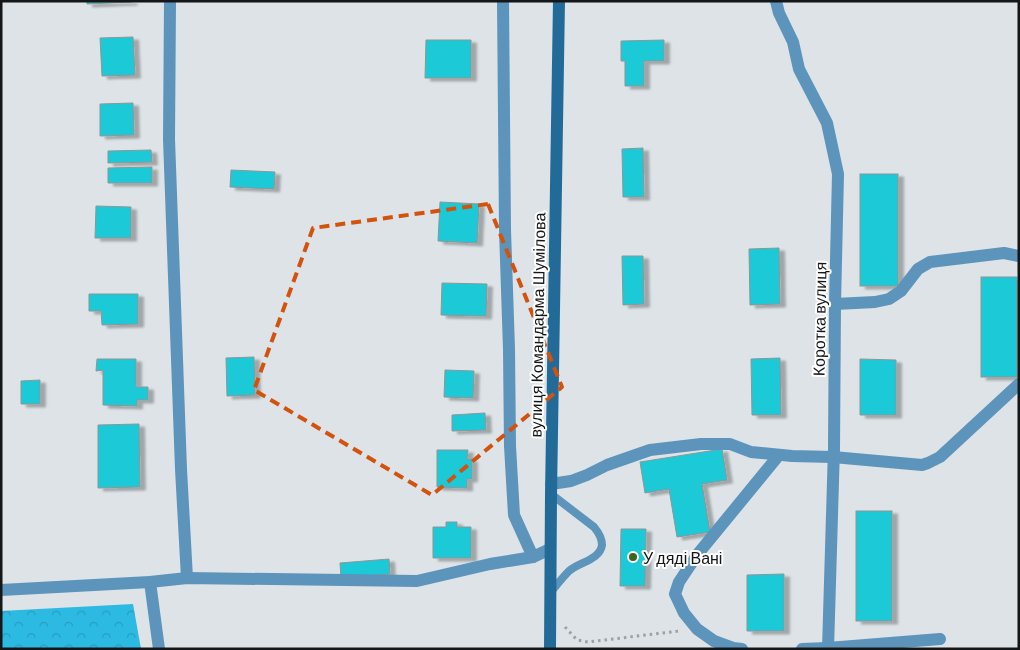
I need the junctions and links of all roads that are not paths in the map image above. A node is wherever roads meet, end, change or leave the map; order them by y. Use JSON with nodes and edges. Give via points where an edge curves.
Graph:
{"nodes":[{"id":1,"x":170,"y":1,"type":"edge"},
{"id":2,"x":503,"y":1,"type":"edge"},
{"id":3,"x":559,"y":1,"type":"edge"},
{"id":4,"x":776,"y":1,"type":"edge"},
{"id":5,"x":1019,"y":256,"type":"edge"},
{"id":6,"x":835,"y":304,"type":"junction"},
{"id":7,"x":1019,"y":384,"type":"edge"},
{"id":8,"x":779,"y":455,"type":"junction"},
{"id":9,"x":833,"y":457,"type":"junction"},
{"id":10,"x":551,"y":489,"type":"junction"},
{"id":11,"x":550,"y":550,"type":"junction"},
{"id":12,"x":534,"y":557,"type":"junction"},
{"id":13,"x":188,"y":578,"type":"junction"},
{"id":14,"x":150,"y":582,"type":"junction"},
{"id":15,"x":1,"y":590,"type":"edge"},
{"id":16,"x":550,"y":593,"type":"junction"},
{"id":17,"x":940,"y":639,"type":"dead end"},
{"id":18,"x":828,"y":648,"type":"edge"},
{"id":19,"x":159,"y":649,"type":"edge"},
{"id":20,"x":550,"y":649,"type":"edge"},
{"id":21,"x":742,"y":649,"type":"edge"},
{"id":22,"x":802,"y":649,"type":"edge"}],
"edges":[{"from":1,"to":13,"type":"street","via":[[169,139]]},
{"from":2,"to":12,"type":"street","via":[[510,446],[514,515]]},
{"from":3,"to":10,"type":"street","name":"вулиця Командарма Шумілова"},
{"from":4,"to":6,"type":"street","name":"Коротка вулиця","via":[[793,42],[799,69],[827,124],[838,174]]},
{"from":5,"to":6,"type":"street","via":[[1004,253],[930,262],[918,269],[901,291],[889,299]]},
{"from":6,"to":9,"type":"street","name":"Коротка вулиця"},
{"from":7,"to":9,"type":"street","via":[[940,457],[928,464]]},
{"from":8,"to":9,"type":"street"},
{"from":8,"to":10,"type":"street","via":[[751,452],[730,444],[650,450],[607,464]]},
{"from":8,"to":21,"type":"street","via":[[697,556],[679,582],[676,594],[684,613],[697,628],[714,640]]},
{"from":9,"to":18,"type":"street","name":"Коротка вулиця"},
{"from":10,"to":11,"type":"street","name":"вулиця Командарма Шумілова"},
{"from":10,"to":16,"type":"lane","via":[[599,532],[602,548],[599,554],[569,571]]},
{"from":11,"to":12,"type":"street"},
{"from":11,"to":16,"type":"street","name":"вулиця Командарма Шумілова"},
{"from":12,"to":13,"type":"street","via":[[417,581]]},
{"from":13,"to":14,"type":"street"},
{"from":14,"to":15,"type":"street"},
{"from":14,"to":19,"type":"street"},
{"from":16,"to":20,"type":"street","name":"вулиця Командарма Шумілова"},
{"from":17,"to":18,"type":"street"},
{"from":18,"to":22,"type":"street"}]}
